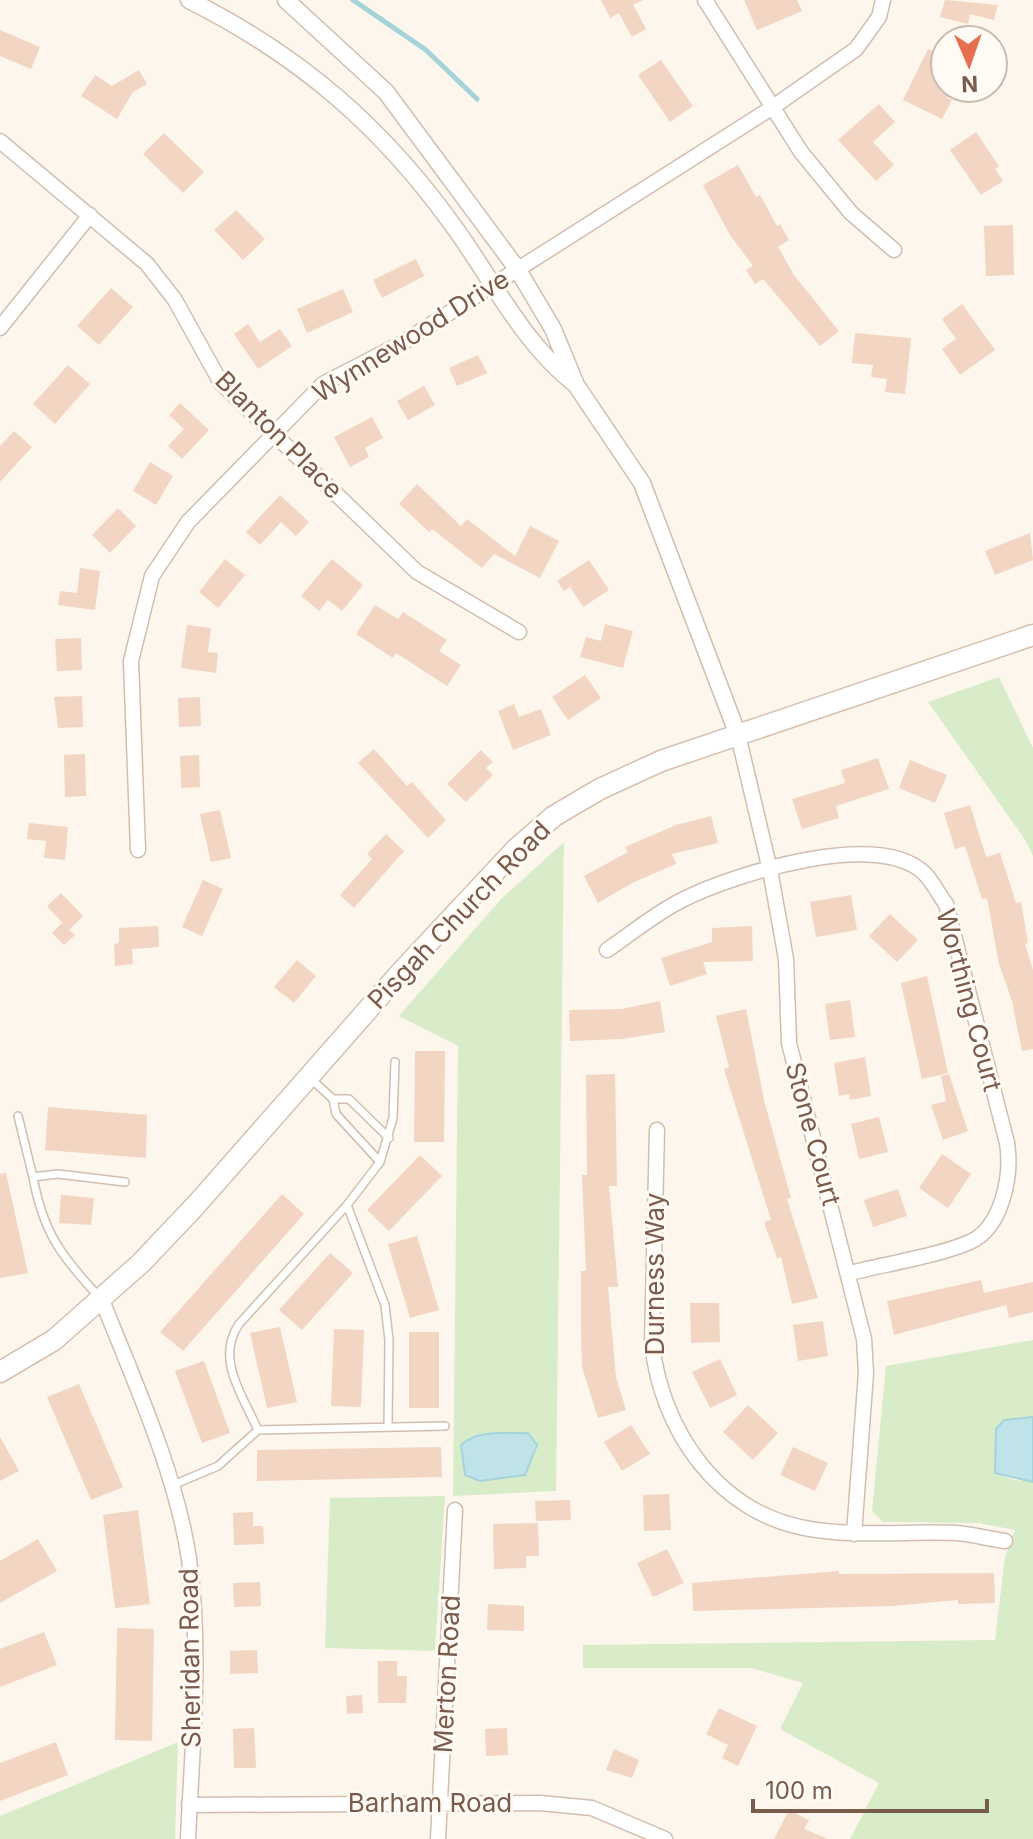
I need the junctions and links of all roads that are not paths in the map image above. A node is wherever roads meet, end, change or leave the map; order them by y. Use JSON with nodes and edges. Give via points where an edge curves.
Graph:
{"nodes":[{"id":1,"x":189,"y":0,"type":"edge"},
{"id":2,"x":286,"y":0,"type":"edge"},
{"id":3,"x":705,"y":0,"type":"edge"},
{"id":4,"x":883,"y":0,"type":"edge"},
{"id":5,"x":773,"y":107,"type":"junction"},
{"id":6,"x":0,"y":141,"type":"edge"},
{"id":7,"x":90,"y":215,"type":"junction"},
{"id":8,"x":894,"y":250,"type":"dead end"},
{"id":9,"x":518,"y":270,"type":"junction"},
{"id":10,"x":494,"y":284,"type":"junction"},
{"id":11,"x":0,"y":328,"type":"edge"},
{"id":12,"x":576,"y":385,"type":"junction"},
{"id":13,"x":273,"y":432,"type":"junction"},
{"id":14,"x":519,"y":632,"type":"dead end"},
{"id":15,"x":1033,"y":635,"type":"edge"},
{"id":16,"x":738,"y":735,"type":"junction"},
{"id":17,"x":138,"y":850,"type":"dead end"},
{"id":18,"x":770,"y":870,"type":"junction"},
{"id":19,"x":607,"y":950,"type":"dead end"},
{"id":20,"x":395,"y":1062,"type":"dead end"},
{"id":21,"x":307,"y":1075,"type":"junction"},
{"id":22,"x":333,"y":1099,"type":"junction"},
{"id":23,"x":18,"y":1116,"type":"dead end"},
{"id":24,"x":657,"y":1130,"type":"dead end"},
{"id":25,"x":389,"y":1138,"type":"junction"},
{"id":26,"x":380,"y":1162,"type":"junction"},
{"id":27,"x":33,"y":1177,"type":"junction"},
{"id":28,"x":125,"y":1182,"type":"dead end"},
{"id":29,"x":347,"y":1205,"type":"junction"},
{"id":30,"x":850,"y":1273,"type":"junction"},
{"id":31,"x":102,"y":1300,"type":"junction"},
{"id":32,"x":0,"y":1372,"type":"edge"},
{"id":33,"x":445,"y":1426,"type":"dead end"},
{"id":34,"x":388,"y":1427,"type":"junction"},
{"id":35,"x":258,"y":1430,"type":"junction"},
{"id":36,"x":170,"y":1487,"type":"junction"},
{"id":37,"x":455,"y":1510,"type":"dead end"},
{"id":38,"x":854,"y":1534,"type":"junction"},
{"id":39,"x":1005,"y":1541,"type":"dead end"},
{"id":40,"x":440,"y":1803,"type":"junction"},
{"id":41,"x":189,"y":1805,"type":"junction"},
{"id":42,"x":188,"y":1839,"type":"edge"},
{"id":43,"x":438,"y":1839,"type":"edge"},
{"id":44,"x":665,"y":1839,"type":"edge"}],
"edges":[{"from":1,"to":10,"type":"street","via":[[282,53],[332,90],[419,180]]},
{"from":2,"to":9,"type":"street","via":[[386,92]]},
{"from":3,"to":5,"type":"street"},
{"from":4,"to":5,"type":"street","name":"Wynnewood Drive","via":[[879,17],[856,49]]},
{"from":5,"to":8,"type":"street","via":[[801,152],[851,213]]},
{"from":5,"to":9,"type":"street","name":"Wynnewood Drive"},
{"from":6,"to":7,"type":"street","name":"Blanton Place"},
{"from":7,"to":11,"type":"street"},
{"from":7,"to":13,"type":"street","name":"Blanton Place","via":[[147,264],[175,300],[221,383]]},
{"from":9,"to":10,"type":"street","name":"Wynnewood Drive"},
{"from":9,"to":12,"type":"street","via":[[553,329]]},
{"from":10,"to":12,"type":"street","via":[[547,362]]},
{"from":10,"to":13,"type":"street","name":"Wynnewood Drive","via":[[402,343],[323,384]]},
{"from":12,"to":16,"type":"street","via":[[642,483]]},
{"from":13,"to":14,"type":"street","name":"Blanton Place","via":[[417,572]]},
{"from":13,"to":17,"type":"street","name":"Wynnewood Drive","via":[[188,522],[152,576],[131,661]]},
{"from":15,"to":16,"type":"main road","name":"Pisgah Church Road"},
{"from":16,"to":18,"type":"street","name":"Stone Court"},
{"from":16,"to":21,"type":"main road","name":"Pisgah Church Road","via":[[661,761],[554,816],[484,882]]},
{"from":18,"to":19,"type":"street","name":"Worthing Court","via":[[682,900]]},
{"from":18,"to":30,"type":"street","name":"Stone Court","via":[[786,959],[789,1043]]},
{"from":18,"to":30,"type":"street","name":"Worthing Court","via":[[875,853],[925,872],[946,904],[1007,1143],[1005,1195],[972,1241]]},
{"from":20,"to":25,"type":"lane"},
{"from":21,"to":22,"type":"lane"},
{"from":21,"to":31,"type":"main road","name":"Pisgah Church Road","via":[[196,1205]]},
{"from":22,"to":25,"type":"lane","via":[[349,1099]]},
{"from":22,"to":26,"type":"lane","via":[[336,1114]]},
{"from":23,"to":27,"type":"lane"},
{"from":24,"to":38,"type":"street","name":"Durness Way","via":[[652,1343],[655,1372],[675,1427],[692,1456],[733,1498],[807,1529]]},
{"from":25,"to":26,"type":"lane"},
{"from":26,"to":29,"type":"lane"},
{"from":27,"to":28,"type":"lane","via":[[58,1174]]},
{"from":27,"to":31,"type":"lane","via":[[50,1238]]},
{"from":29,"to":34,"type":"lane","via":[[385,1305]]},
{"from":29,"to":35,"type":"lane","via":[[239,1324],[228,1343],[229,1363]]},
{"from":30,"to":38,"type":"street","name":"Stone Court","via":[[866,1373]]},
{"from":31,"to":32,"type":"main road","name":"Pisgah Church Road","via":[[54,1340]]},
{"from":31,"to":36,"type":"street","name":"Sheridan Road"},
{"from":33,"to":34,"type":"lane"},
{"from":34,"to":35,"type":"lane"},
{"from":35,"to":36,"type":"lane","via":[[218,1466]]},
{"from":36,"to":41,"type":"street","name":"Sheridan Road","via":[[183,1529],[193,1603]]},
{"from":37,"to":40,"type":"street","name":"Merton Road"},
{"from":38,"to":39,"type":"street","name":"Durness Way","via":[[959,1533]]},
{"from":40,"to":41,"type":"street","name":"Barham Road"},
{"from":40,"to":43,"type":"street","name":"Merton Road"},
{"from":40,"to":44,"type":"street","name":"Barham Road","via":[[592,1808]]},
{"from":41,"to":42,"type":"street","name":"Sheridan Road"}]}
